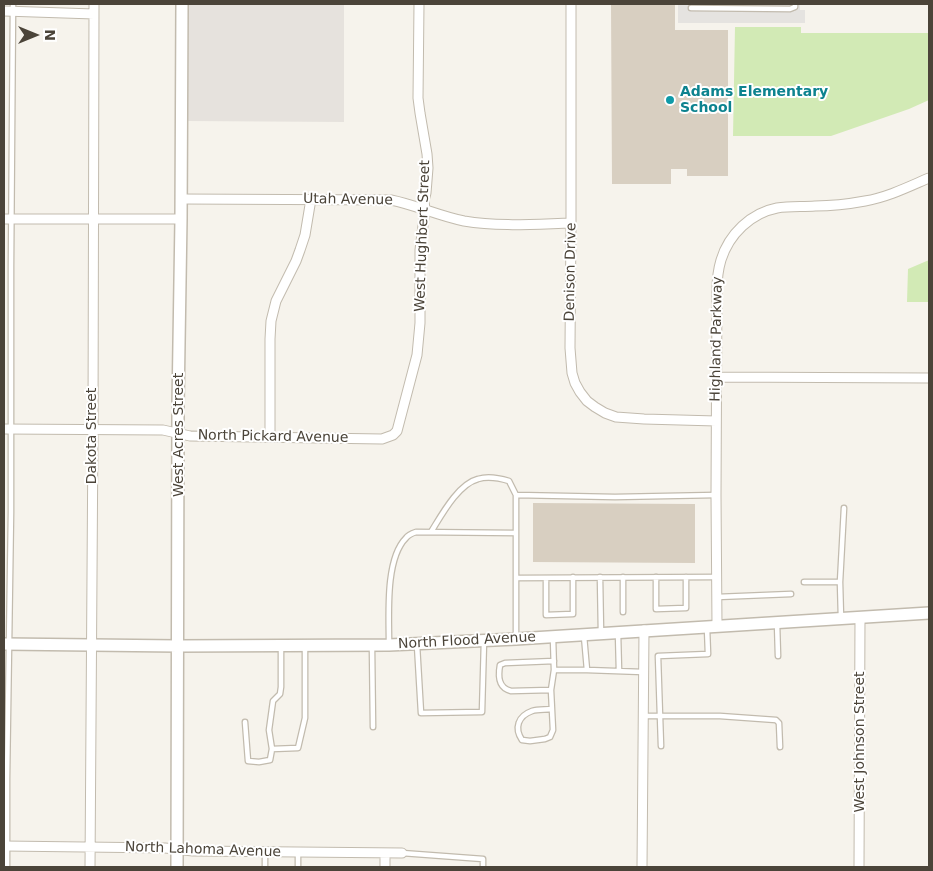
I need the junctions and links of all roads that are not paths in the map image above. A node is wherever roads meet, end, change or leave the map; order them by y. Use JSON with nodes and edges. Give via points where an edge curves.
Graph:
{"nodes":[{"id":1,"x":94,"y":4,"type":"edge"},
{"id":2,"x":182,"y":4,"type":"edge"},
{"id":3,"x":419,"y":4,"type":"edge"},
{"id":4,"x":571,"y":4,"type":"edge"},
{"id":5,"x":795,"y":4,"type":"edge"},
{"id":6,"x":13,"y":7,"type":"edge"},
{"id":7,"x":691,"y":8,"type":"dead end"},
{"id":8,"x":4,"y":11,"type":"edge"},
{"id":9,"x":94,"y":14,"type":"junction"},
{"id":10,"x":929,"y":178,"type":"edge"},
{"id":11,"x":181,"y":199,"type":"junction"},
{"id":12,"x":311,"y":199,"type":"junction"},
{"id":13,"x":425,"y":209,"type":"junction"},
{"id":14,"x":7,"y":219,"type":"edge"},
{"id":15,"x":92,"y":219,"type":"junction"},
{"id":16,"x":181,"y":219,"type":"junction"},
{"id":17,"x":571,"y":222,"type":"junction"},
{"id":18,"x":716,"y":377,"type":"junction"},
{"id":19,"x":929,"y":378,"type":"edge"},
{"id":20,"x":716,"y":420,"type":"junction"},
{"id":21,"x":8,"y":429,"type":"edge"},
{"id":22,"x":93,"y":429,"type":"junction"},
{"id":23,"x":178,"y":433,"type":"junction"},
{"id":24,"x":393,"y":435,"type":"joint"},
{"id":25,"x":270,"y":436,"type":"junction"},
{"id":26,"x":516,"y":495,"type":"junction"},
{"id":27,"x":716,"y":495,"type":"junction"},
{"id":28,"x":844,"y":508,"type":"dead end"},
{"id":29,"x":431,"y":532,"type":"junction"},
{"id":30,"x":516,"y":533,"type":"junction"},
{"id":31,"x":600,"y":577,"type":"junction"},
{"id":32,"x":623,"y":577,"type":"junction"},
{"id":33,"x":656,"y":577,"type":"junction"},
{"id":34,"x":686,"y":577,"type":"junction"},
{"id":35,"x":717,"y":577,"type":"junction"},
{"id":36,"x":516,"y":578,"type":"junction"},
{"id":37,"x":546,"y":578,"type":"junction"},
{"id":38,"x":573,"y":578,"type":"junction"},
{"id":39,"x":804,"y":582,"type":"dead end"},
{"id":40,"x":840,"y":582,"type":"junction"},
{"id":41,"x":791,"y":594,"type":"dead end"},
{"id":42,"x":717,"y":597,"type":"junction"},
{"id":43,"x":623,"y":612,"type":"dead end"},
{"id":44,"x":929,"y":613,"type":"edge"},
{"id":45,"x":860,"y":617,"type":"junction"},
{"id":46,"x":841,"y":618,"type":"junction"},
{"id":47,"x":777,"y":622,"type":"junction"},
{"id":48,"x":712,"y":626,"type":"junction"},
{"id":49,"x":644,"y":630,"type":"junction"},
{"id":50,"x":618,"y":632,"type":"junction"},
{"id":51,"x":601,"y":633,"type":"junction"},
{"id":52,"x":584,"y":634,"type":"junction"},
{"id":53,"x":553,"y":636,"type":"junction"},
{"id":54,"x":516,"y":639,"type":"junction"},
{"id":55,"x":484,"y":641,"type":"junction"},
{"id":56,"x":7,"y":644,"type":"edge"},
{"id":57,"x":417,"y":644,"type":"junction"},
{"id":58,"x":91,"y":645,"type":"junction"},
{"id":59,"x":178,"y":646,"type":"junction"},
{"id":60,"x":281,"y":646,"type":"junction"},
{"id":61,"x":305,"y":646,"type":"junction"},
{"id":62,"x":372,"y":646,"type":"junction"},
{"id":63,"x":389,"y":646,"type":"junction"},
{"id":64,"x":778,"y":656,"type":"dead end"},
{"id":65,"x":554,"y":661,"type":"junction"},
{"id":66,"x":554,"y":670,"type":"junction"},
{"id":67,"x":587,"y":670,"type":"junction"},
{"id":68,"x":619,"y":671,"type":"junction"},
{"id":69,"x":643,"y":672,"type":"junction"},
{"id":70,"x":551,"y":690,"type":"junction"},
{"id":71,"x":552,"y":709,"type":"junction"},
{"id":72,"x":643,"y":716,"type":"junction"},
{"id":73,"x":660,"y":716,"type":"junction"},
{"id":74,"x":245,"y":722,"type":"dead end"},
{"id":75,"x":372,"y":727,"type":"dead end"},
{"id":76,"x":661,"y":746,"type":"dead end"},
{"id":77,"x":780,"y":748,"type":"dead end"},
{"id":78,"x":272,"y":749,"type":"junction"},
{"id":79,"x":5,"y":846,"type":"edge"},
{"id":80,"x":90,"y":847,"type":"junction"},
{"id":81,"x":177,"y":849,"type":"junction"},
{"id":82,"x":265,"y":852,"type":"junction"},
{"id":83,"x":298,"y":852,"type":"junction"},
{"id":84,"x":385,"y":853,"type":"junction"},
{"id":85,"x":402,"y":853,"type":"joint"},
{"id":86,"x":7,"y":867,"type":"edge"},
{"id":87,"x":90,"y":867,"type":"edge"},
{"id":88,"x":176,"y":867,"type":"edge"},
{"id":89,"x":265,"y":867,"type":"edge"},
{"id":90,"x":298,"y":867,"type":"edge"},
{"id":91,"x":385,"y":867,"type":"edge"},
{"id":92,"x":483,"y":867,"type":"edge"},
{"id":93,"x":642,"y":867,"type":"edge"},
{"id":94,"x":859,"y":867,"type":"edge"}],
"edges":[{"from":1,"to":9,"type":"street","name":"Dakota Street"},
{"from":2,"to":11,"type":"street","name":"West Acres Street"},
{"from":3,"to":13,"type":"street","name":"West Hughbert Street","via":[[418,98],[428,168]]},
{"from":4,"to":17,"type":"street","name":"Denison Drive"},
{"from":5,"to":7,"type":"lane","via":[[790,9]]},
{"from":6,"to":8,"type":"street"},
{"from":6,"to":9,"type":"street"},
{"from":6,"to":14,"type":"lane"},
{"from":9,"to":15,"type":"street","name":"Dakota Street"},
{"from":10,"to":18,"type":"street","name":"Highland Parkway","via":[[905,190],[868,201],[771,210],[738,230],[725,248],[718,274]]},
{"from":11,"to":12,"type":"street","name":"Utah Avenue"},
{"from":11,"to":16,"type":"street","name":"West Acres Street"},
{"from":12,"to":13,"type":"street","name":"Utah Avenue","via":[[390,200]]},
{"from":12,"to":25,"type":"street","via":[[305,235],[276,301],[271,321]]},
{"from":13,"to":17,"type":"street","name":"Utah Avenue","via":[[478,223]]},
{"from":13,"to":24,"type":"street","name":"West Hughbert Street","via":[[420,250],[417,355],[399,425]]},
{"from":14,"to":15,"type":"street"},
{"from":14,"to":21,"type":"lane"},
{"from":15,"to":16,"type":"street"},
{"from":15,"to":22,"type":"street","name":"Dakota Street"},
{"from":16,"to":23,"type":"street","name":"West Acres Street"},
{"from":17,"to":20,"type":"street","name":"Denison Drive","via":[[570,363],[580,392],[605,414],[616,417]]},
{"from":18,"to":19,"type":"street"},
{"from":18,"to":20,"type":"street","name":"Highland Parkway"},
{"from":20,"to":27,"type":"street","name":"Highland Parkway"},
{"from":21,"to":22,"type":"street","name":"North Pickard Avenue"},
{"from":21,"to":56,"type":"lane"},
{"from":22,"to":23,"type":"street","name":"North Pickard Avenue"},
{"from":22,"to":58,"type":"street","name":"Dakota Street"},
{"from":23,"to":25,"type":"street","name":"North Pickard Avenue","via":[[190,436]]},
{"from":23,"to":59,"type":"street","name":"West Acres Street"},
{"from":24,"to":25,"type":"street","name":"North Pickard Avenue","via":[[382,439]]},
{"from":26,"to":27,"type":"lane"},
{"from":26,"to":29,"type":"lane","via":[[509,482],[497,478],[477,479],[463,487]]},
{"from":26,"to":30,"type":"lane"},
{"from":27,"to":35,"type":"street","name":"Highland Parkway"},
{"from":28,"to":40,"type":"lane"},
{"from":29,"to":30,"type":"lane"},
{"from":29,"to":63,"type":"lane","via":[[416,532],[406,537],[396,552],[389,596]]},
{"from":30,"to":36,"type":"lane"},
{"from":31,"to":32,"type":"lane"},
{"from":31,"to":38,"type":"lane"},
{"from":31,"to":51,"type":"lane"},
{"from":32,"to":33,"type":"lane"},
{"from":32,"to":43,"type":"lane"},
{"from":33,"to":34,"type":"lane"},
{"from":33,"to":34,"type":"lane","via":[[656,609],[686,608]]},
{"from":34,"to":35,"type":"lane"},
{"from":35,"to":42,"type":"street","name":"Highland Parkway"},
{"from":36,"to":37,"type":"lane"},
{"from":36,"to":54,"type":"lane"},
{"from":37,"to":38,"type":"lane"},
{"from":37,"to":38,"type":"lane","via":[[546,615],[573,614]]},
{"from":39,"to":40,"type":"lane"},
{"from":40,"to":46,"type":"lane"},
{"from":41,"to":42,"type":"lane"},
{"from":42,"to":48,"type":"street","name":"Highland Parkway"},
{"from":44,"to":45,"type":"street","name":"North Flood Avenue"},
{"from":45,"to":46,"type":"street","name":"North Flood Avenue"},
{"from":45,"to":94,"type":"street","name":"West Johnson Street"},
{"from":46,"to":47,"type":"street","name":"North Flood Avenue"},
{"from":47,"to":48,"type":"street","name":"North Flood Avenue"},
{"from":47,"to":64,"type":"lane"},
{"from":48,"to":49,"type":"street","name":"North Flood Avenue"},
{"from":48,"to":73,"type":"lane","via":[[708,654],[658,656]]},
{"from":49,"to":50,"type":"street","name":"North Flood Avenue"},
{"from":49,"to":69,"type":"street"},
{"from":50,"to":51,"type":"street","name":"North Flood Avenue"},
{"from":50,"to":68,"type":"lane"},
{"from":51,"to":52,"type":"street","name":"North Flood Avenue"},
{"from":52,"to":53,"type":"street","name":"North Flood Avenue"},
{"from":52,"to":67,"type":"lane"},
{"from":53,"to":54,"type":"street","name":"North Flood Avenue"},
{"from":53,"to":65,"type":"lane"},
{"from":54,"to":55,"type":"street","name":"North Flood Avenue"},
{"from":55,"to":57,"type":"street","name":"North Flood Avenue"},
{"from":55,"to":57,"type":"lane","via":[[482,712],[421,713]]},
{"from":56,"to":58,"type":"street","name":"North Flood Avenue"},
{"from":56,"to":79,"type":"lane"},
{"from":57,"to":63,"type":"street","name":"North Flood Avenue"},
{"from":58,"to":59,"type":"street","name":"North Flood Avenue"},
{"from":58,"to":80,"type":"street","name":"Dakota Street"},
{"from":59,"to":60,"type":"street","name":"North Flood Avenue"},
{"from":59,"to":81,"type":"street","name":"West Acres Street"},
{"from":60,"to":61,"type":"street","name":"North Flood Avenue"},
{"from":60,"to":78,"type":"lane","via":[[281,687],[280,694],[273,701],[270,725]]},
{"from":61,"to":62,"type":"street","name":"North Flood Avenue"},
{"from":61,"to":78,"type":"lane","via":[[305,718],[298,748]]},
{"from":62,"to":63,"type":"street","name":"North Flood Avenue"},
{"from":62,"to":75,"type":"lane"},
{"from":65,"to":66,"type":"lane"},
{"from":65,"to":70,"type":"lane","via":[[505,663],[500,665],[499,671],[500,684],[505,690]]},
{"from":66,"to":67,"type":"lane"},
{"from":66,"to":70,"type":"lane"},
{"from":67,"to":68,"type":"lane"},
{"from":68,"to":69,"type":"lane"},
{"from":69,"to":72,"type":"street"},
{"from":70,"to":71,"type":"lane"},
{"from":71,"to":71,"type":"lane","via":[[550,737],[522,740],[518,725],[522,717],[532,711]]},
{"from":72,"to":73,"type":"lane"},
{"from":72,"to":93,"type":"street"},
{"from":73,"to":76,"type":"lane"},
{"from":73,"to":77,"type":"lane","via":[[776,720],[779,723]]},
{"from":74,"to":78,"type":"lane","via":[[248,761],[270,760]]},
{"from":79,"to":80,"type":"street","name":"North Lahoma Avenue"},
{"from":79,"to":86,"type":"lane"},
{"from":80,"to":81,"type":"street","name":"North Lahoma Avenue"},
{"from":80,"to":87,"type":"street","name":"Dakota Street"},
{"from":81,"to":82,"type":"street","name":"North Lahoma Avenue"},
{"from":81,"to":88,"type":"street","name":"West Acres Street"},
{"from":82,"to":83,"type":"street","name":"North Lahoma Avenue"},
{"from":82,"to":89,"type":"lane"},
{"from":83,"to":84,"type":"street","name":"North Lahoma Avenue"},
{"from":83,"to":90,"type":"lane"},
{"from":84,"to":85,"type":"street","name":"North Lahoma Avenue"},
{"from":84,"to":91,"type":"street"},
{"from":85,"to":92,"type":"lane","via":[[483,859]]}]}
